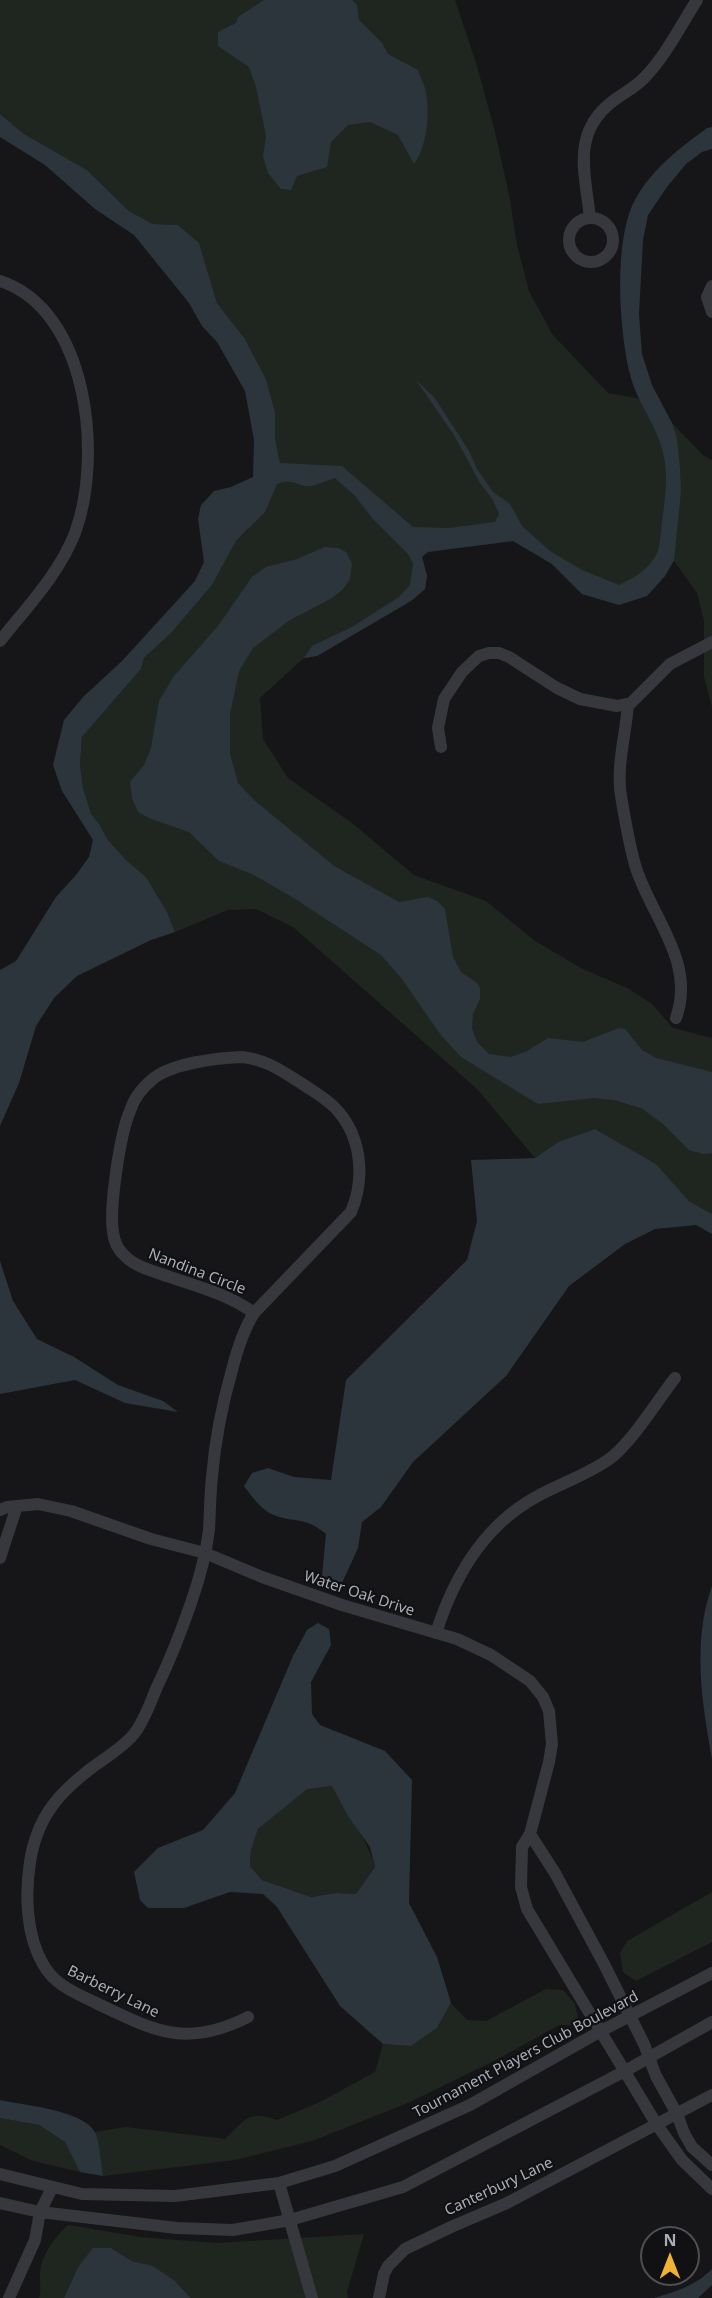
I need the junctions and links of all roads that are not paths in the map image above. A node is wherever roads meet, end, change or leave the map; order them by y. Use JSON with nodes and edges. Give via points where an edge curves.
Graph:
{"nodes":[{"id":1,"x":697,"y":0,"type":"edge"},
{"id":2,"x":590,"y":218,"type":"dead end"},
{"id":3,"x":0,"y":281,"type":"edge"},
{"id":4,"x":712,"y":286,"type":"edge"},
{"id":5,"x":712,"y":312,"type":"edge"},
{"id":6,"x":0,"y":641,"type":"edge"},
{"id":7,"x":712,"y":642,"type":"edge"},
{"id":8,"x":628,"y":704,"type":"junction"},
{"id":9,"x":441,"y":747,"type":"dead end"},
{"id":10,"x":676,"y":1018,"type":"dead end"},
{"id":11,"x":254,"y":1313,"type":"junction"},
{"id":12,"x":675,"y":1378,"type":"dead end"},
{"id":13,"x":17,"y":1506,"type":"junction"},
{"id":14,"x":0,"y":1510,"type":"edge"},
{"id":15,"x":205,"y":1553,"type":"junction"},
{"id":16,"x":0,"y":1558,"type":"edge"},
{"id":17,"x":436,"y":1633,"type":"junction"},
{"id":18,"x":530,"y":1834,"type":"junction"},
{"id":19,"x":712,"y":1973,"type":"edge"},
{"id":20,"x":630,"y":2016,"type":"junction"},
{"id":21,"x":248,"y":2017,"type":"dead end"},
{"id":22,"x":712,"y":2022,"type":"edge"},
{"id":23,"x":601,"y":2031,"type":"junction"},
{"id":24,"x":649,"y":2058,"type":"junction"},
{"id":25,"x":625,"y":2071,"type":"junction"},
{"id":26,"x":712,"y":2095,"type":"edge"},
{"id":27,"x":677,"y":2114,"type":"junction"},
{"id":28,"x":657,"y":2125,"type":"junction"},
{"id":29,"x":712,"y":2165,"type":"edge"},
{"id":30,"x":0,"y":2174,"type":"edge"},
{"id":31,"x":279,"y":2182,"type":"junction"},
{"id":32,"x":52,"y":2188,"type":"junction"},
{"id":33,"x":712,"y":2189,"type":"edge"},
{"id":34,"x":0,"y":2203,"type":"edge"},
{"id":35,"x":40,"y":2212,"type":"junction"},
{"id":36,"x":290,"y":2220,"type":"junction"},
{"id":37,"x":9,"y":2298,"type":"edge"},
{"id":38,"x":312,"y":2298,"type":"edge"},
{"id":39,"x":379,"y":2298,"type":"edge"}],
"edges":[{"from":1,"to":2,"type":"street","via":[[654,68],[604,108],[590,127],[583,149]]},
{"from":3,"to":6,"type":"street","via":[[32,297],[62,336],[79,381],[89,466],[82,513],[65,556]]},
{"from":4,"to":5,"type":"street","via":[[707,297]]},
{"from":7,"to":8,"type":"street","via":[[670,664]]},
{"from":8,"to":9,"type":"street","via":[[617,706],[580,699],[509,657],[489,653],[470,663],[444,699],[438,728]]},
{"from":8,"to":10,"type":"street","via":[[621,796],[636,868],[679,966],[682,992]]},
{"from":11,"to":11,"type":"street","name":"Nandina Circle","via":[[351,1212],[359,1181],[354,1138],[338,1111],[326,1100],[269,1063],[228,1058],[172,1068],[140,1093],[124,1126],[112,1215],[115,1240],[119,1250],[135,1264],[235,1301]]},
{"from":11,"to":15,"type":"street","name":"Nandina Circle","via":[[238,1346],[225,1399]]},
{"from":12,"to":17,"type":"street","via":[[615,1454],[601,1465],[534,1497],[497,1525],[456,1580]]},
{"from":13,"to":14,"type":"street","name":"Water Oak Drive"},
{"from":13,"to":15,"type":"street","name":"Water Oak Drive","via":[[38,1504],[72,1511]]},
{"from":13,"to":16,"type":"street"},
{"from":15,"to":17,"type":"street","name":"Water Oak Drive","via":[[342,1605]]},
{"from":15,"to":21,"type":"street","name":"Barberry Lane","via":[[191,1605],[142,1723],[120,1747],[60,1794],[42,1822],[30,1861],[28,1912],[37,1952],[54,1979],[148,2028],[198,2033]]},
{"from":17,"to":18,"type":"street","name":"Water Oak Drive","via":[[491,1655],[530,1681],[543,1697],[549,1711],[552,1744]]},
{"from":18,"to":20,"type":"street","via":[[570,1900]]},
{"from":18,"to":23,"type":"street","name":"Water Oak Drive","via":[[522,1847],[521,1887],[527,1909]]},
{"from":19,"to":20,"type":"street","name":"Tournament Players Club Boulevard"},
{"from":20,"to":23,"type":"street","name":"Tournament Players Club Boulevard"},
{"from":20,"to":24,"type":"street"},
{"from":22,"to":24,"type":"street"},
{"from":23,"to":25,"type":"street","name":"Water Oak Drive"},
{"from":23,"to":31,"type":"street","name":"Tournament Players Club Boulevard","via":[[470,2105],[335,2166]]},
{"from":24,"to":25,"type":"street"},
{"from":24,"to":27,"type":"street"},
{"from":25,"to":28,"type":"street","name":"Water Oak Drive"},
{"from":25,"to":36,"type":"street","via":[[403,2187]]},
{"from":26,"to":27,"type":"street","name":"Canterbury Lane"},
{"from":27,"to":28,"type":"street","name":"Canterbury Lane"},
{"from":27,"to":29,"type":"street","via":[[692,2147]]},
{"from":28,"to":33,"type":"street","name":"Water Oak Drive","via":[[682,2160]]},
{"from":28,"to":39,"type":"street","name":"Canterbury Lane","via":[[507,2203],[405,2250],[394,2258],[384,2274]]},
{"from":30,"to":32,"type":"street","name":"Tournament Players Club Boulevard"},
{"from":31,"to":32,"type":"street","name":"Tournament Players Club Boulevard","via":[[175,2196],[82,2194]]},
{"from":31,"to":36,"type":"street"},
{"from":32,"to":35,"type":"street"},
{"from":34,"to":35,"type":"street"},
{"from":35,"to":36,"type":"street","via":[[177,2228],[233,2230]]},
{"from":35,"to":37,"type":"street","via":[[35,2240]]},
{"from":36,"to":38,"type":"street"}]}
